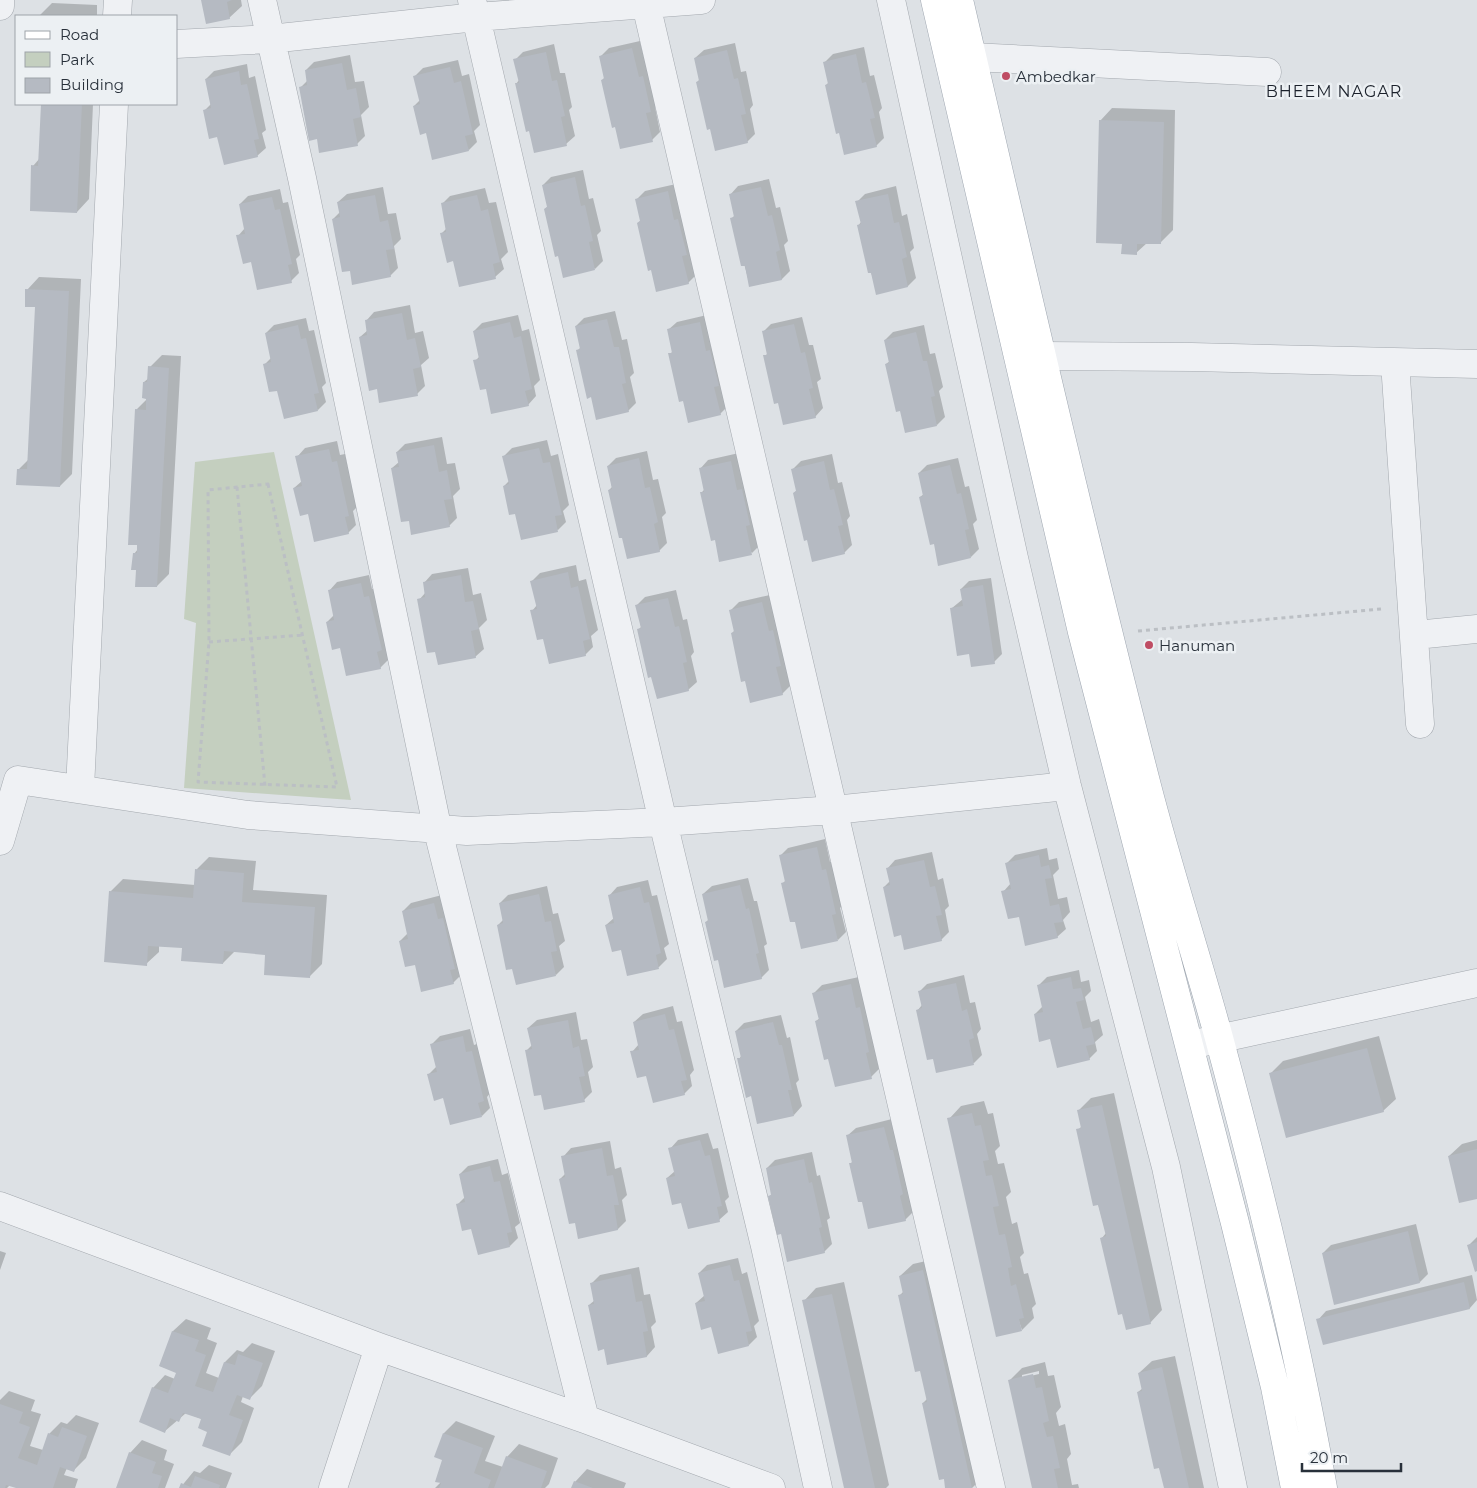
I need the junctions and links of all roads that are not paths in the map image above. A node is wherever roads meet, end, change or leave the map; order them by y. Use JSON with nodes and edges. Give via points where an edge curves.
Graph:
{"nodes":[{"id":1,"x":0,"y":0,"type":"edge"},
{"id":2,"x":118,"y":0,"type":"edge"},
{"id":3,"x":262,"y":0,"type":"edge"},
{"id":4,"x":701,"y":0,"type":"edge"},
{"id":5,"x":891,"y":0,"type":"edge"},
{"id":6,"x":935,"y":0,"type":"edge"},
{"id":7,"x":959,"y":0,"type":"edge"},
{"id":8,"x":646,"y":2,"type":"edge"},
{"id":9,"x":0,"y":6,"type":"edge"},
{"id":10,"x":474,"y":9,"type":"edge"},
{"id":11,"x":118,"y":15,"type":"edge"},
{"id":12,"x":270,"y":38,"type":"junction"},
{"id":13,"x":178,"y":44,"type":"edge"},
{"id":14,"x":972,"y":57,"type":"junction"},
{"id":15,"x":1267,"y":72,"type":"dead end"},
{"id":16,"x":114,"y":105,"type":"edge"},
{"id":17,"x":1041,"y":356,"type":"junction"},
{"id":18,"x":1395,"y":363,"type":"junction"},
{"id":19,"x":1477,"y":364,"type":"edge"},
{"id":20,"x":1477,"y":629,"type":"edge"},
{"id":21,"x":1416,"y":635,"type":"junction"},
{"id":22,"x":1420,"y":724,"type":"dead end"},
{"id":23,"x":9,"y":779,"type":"edge"},
{"id":24,"x":1068,"y":786,"type":"junction"},
{"id":25,"x":80,"y":788,"type":"junction"},
{"id":26,"x":834,"y":810,"type":"junction"},
{"id":27,"x":662,"y":822,"type":"junction"},
{"id":28,"x":438,"y":831,"type":"junction"},
{"id":29,"x":0,"y":841,"type":"edge"},
{"id":30,"x":1477,"y":982,"type":"edge"},
{"id":31,"x":1219,"y":1039,"type":"junction"},
{"id":32,"x":1190,"y":1045,"type":"junction"},
{"id":33,"x":0,"y":1206,"type":"edge"},
{"id":34,"x":379,"y":1347,"type":"junction"},
{"id":35,"x":585,"y":1419,"type":"junction"},
{"id":36,"x":333,"y":1488,"type":"edge"},
{"id":37,"x":772,"y":1488,"type":"edge"},
{"id":38,"x":818,"y":1488,"type":"edge"},
{"id":39,"x":991,"y":1488,"type":"edge"},
{"id":40,"x":1233,"y":1488,"type":"edge"},
{"id":41,"x":1295,"y":1488,"type":"edge"},
{"id":42,"x":1323,"y":1488,"type":"edge"}],
"edges":[{"from":1,"to":9,"type":"street"},
{"from":2,"to":11,"type":"street"},
{"from":3,"to":12,"type":"street"},
{"from":4,"to":8,"type":"street"},
{"from":5,"to":24,"type":"street","via":[[1014,558]]},
{"from":6,"to":32,"type":"main road","via":[[1086,650],[1161,945]]},
{"from":7,"to":14,"type":"main road"},
{"from":8,"to":10,"type":"street"},
{"from":8,"to":26,"type":"street"},
{"from":10,"to":12,"type":"street"},
{"from":10,"to":27,"type":"street"},
{"from":12,"to":13,"type":"street"},
{"from":12,"to":28,"type":"street"},
{"from":14,"to":15,"type":"street"},
{"from":14,"to":17,"type":"main road"},
{"from":16,"to":25,"type":"street"},
{"from":17,"to":18,"type":"street","via":[[1192,356]]},
{"from":17,"to":31,"type":"main road","via":[[1148,787]]},
{"from":18,"to":19,"type":"street"},
{"from":18,"to":21,"type":"street"},
{"from":20,"to":21,"type":"street"},
{"from":21,"to":22,"type":"street"},
{"from":23,"to":25,"type":"street"},
{"from":23,"to":29,"type":"street"},
{"from":24,"to":26,"type":"street"},
{"from":24,"to":40,"type":"street","via":[[1166,1167]]},
{"from":25,"to":28,"type":"street","via":[[265,816]]},
{"from":26,"to":27,"type":"street"},
{"from":26,"to":39,"type":"street"},
{"from":27,"to":28,"type":"street"},
{"from":27,"to":38,"type":"street","via":[[765,1246]]},
{"from":28,"to":35,"type":"street"},
{"from":30,"to":31,"type":"street"},
{"from":31,"to":32,"type":"street"},
{"from":31,"to":42,"type":"main road","via":[[1295,1351]]},
{"from":32,"to":41,"type":"main road","via":[[1275,1388]]},
{"from":33,"to":34,"type":"street"},
{"from":34,"to":35,"type":"street"},
{"from":34,"to":36,"type":"street"},
{"from":35,"to":37,"type":"street"}]}
